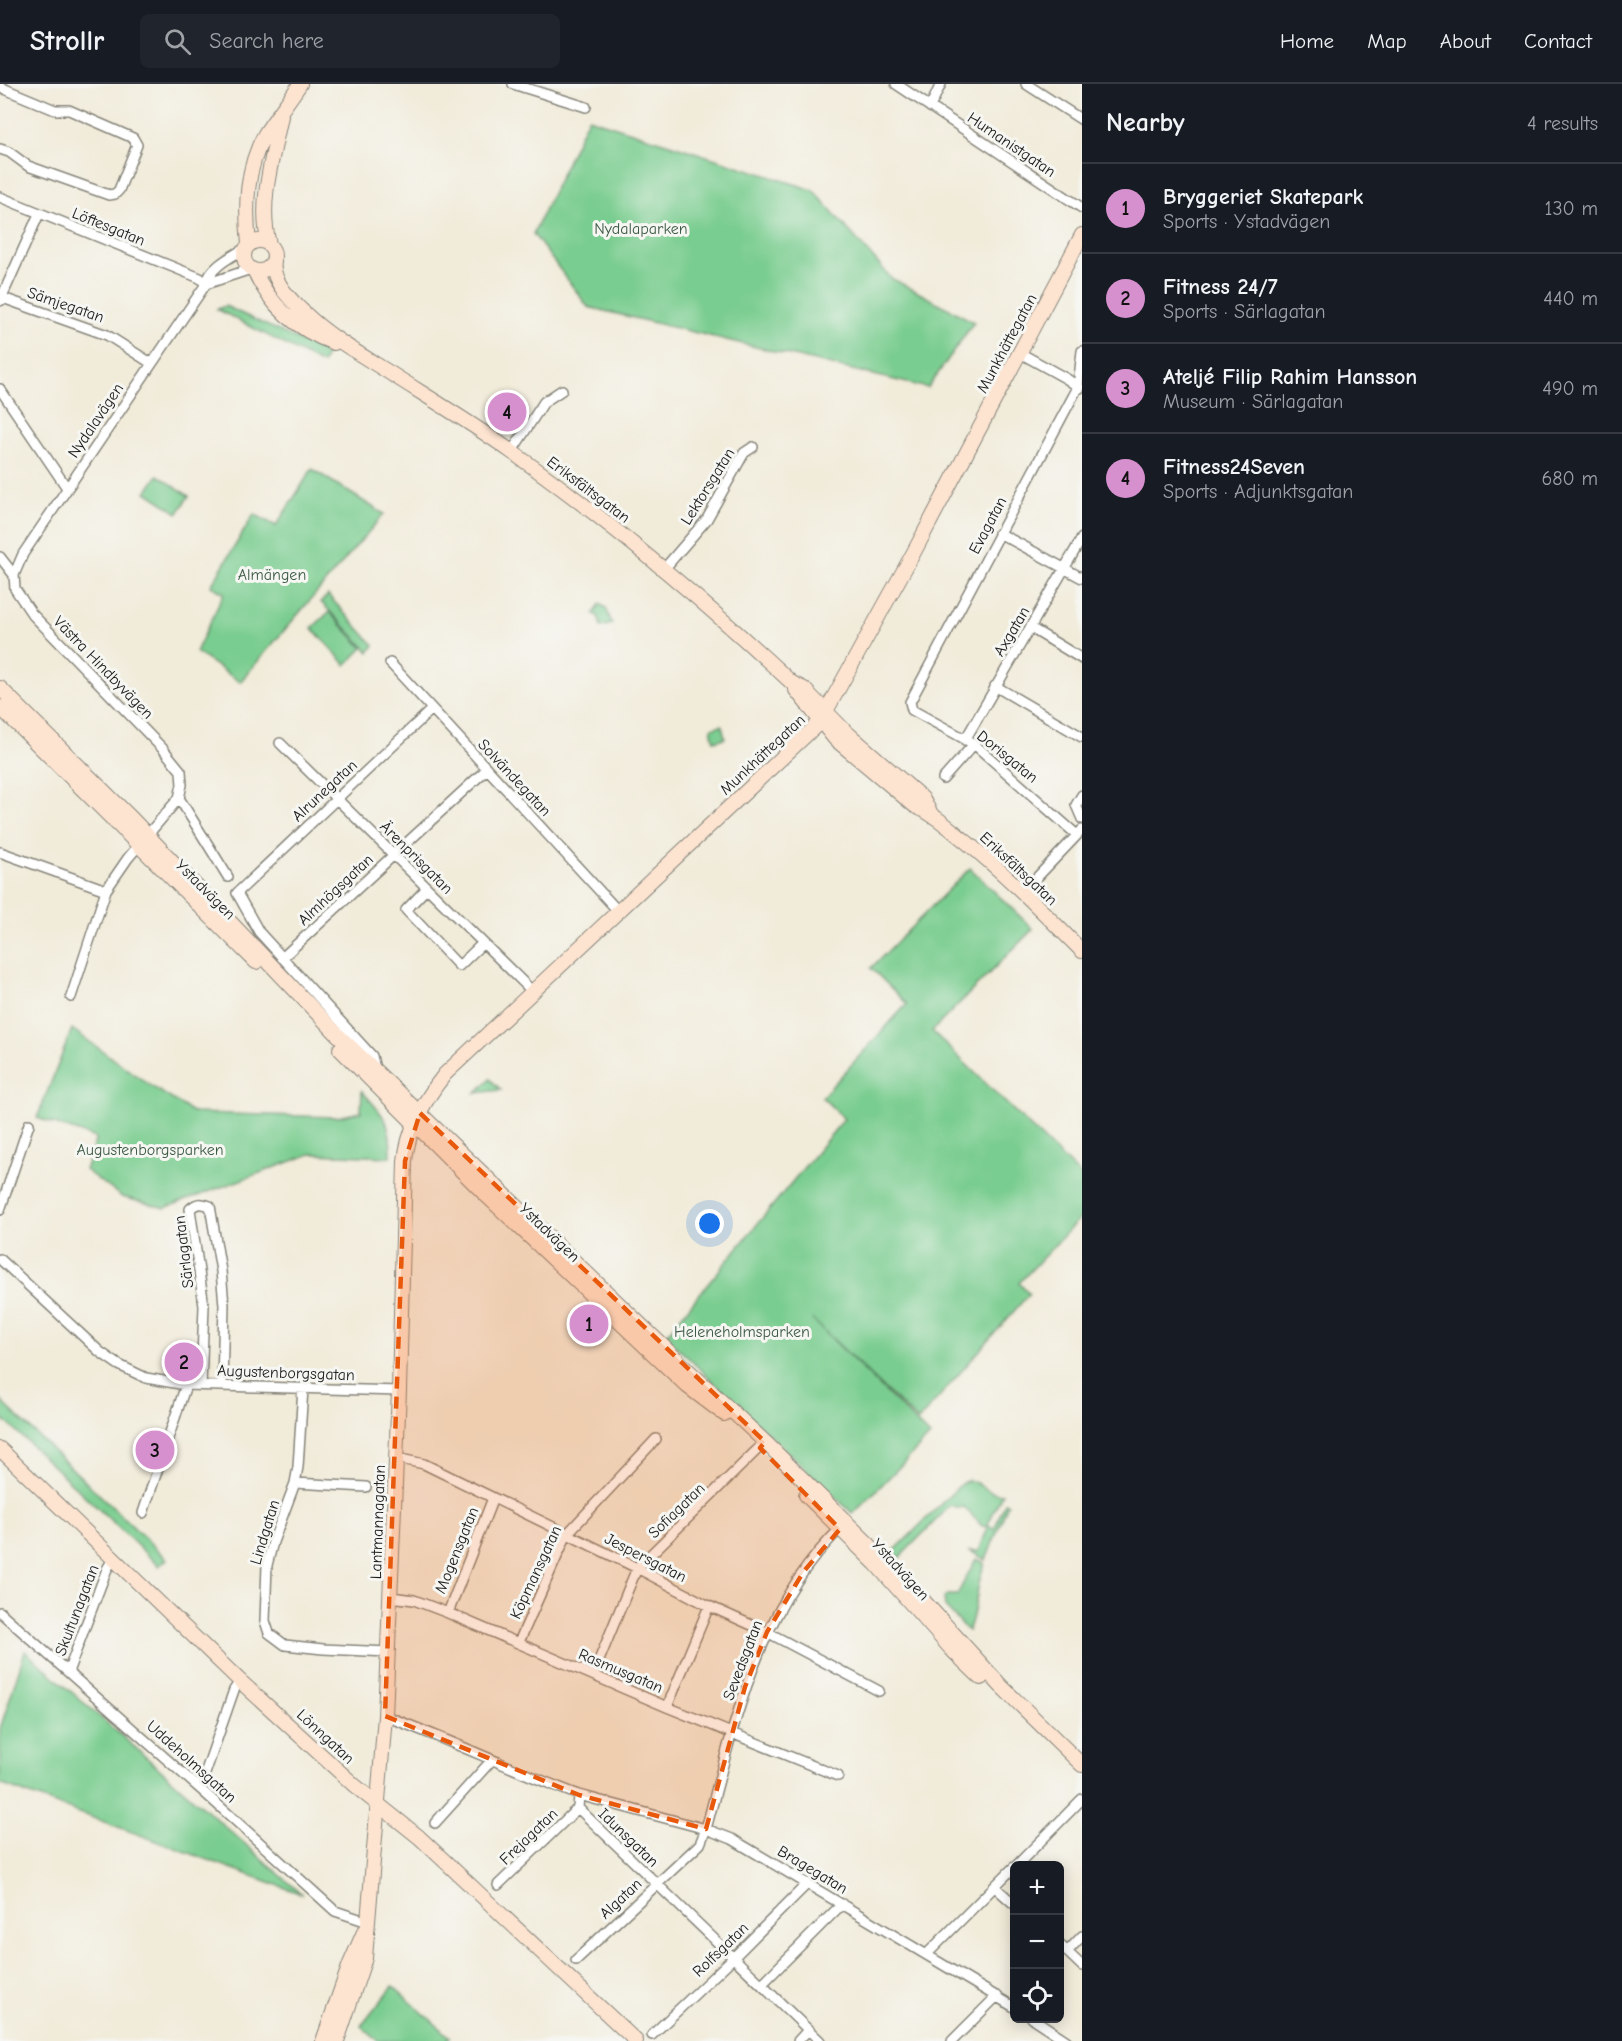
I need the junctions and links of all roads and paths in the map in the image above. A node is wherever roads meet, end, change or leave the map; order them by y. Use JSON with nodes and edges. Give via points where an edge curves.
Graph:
{"nodes":[{"id":1,"x":300,"y":84,"type":"edge"},
{"id":2,"x":513,"y":84,"type":"edge"},
{"id":3,"x":897,"y":84,"type":"edge"},
{"id":4,"x":941,"y":84,"type":"edge"},
{"id":5,"x":1032,"y":86,"type":"edge"},
{"id":6,"x":0,"y":87,"type":"edge"},
{"id":7,"x":586,"y":107,"type":"dead end"},
{"id":8,"x":930,"y":107,"type":"junction"},
{"id":9,"x":281,"y":113,"type":"junction"},
{"id":10,"x":1082,"y":120,"type":"edge"},
{"id":11,"x":0,"y":149,"type":"edge"},
{"id":12,"x":0,"y":197,"type":"edge"},
{"id":13,"x":1082,"y":208,"type":"edge"},
{"id":14,"x":39,"y":214,"type":"junction"},
{"id":15,"x":1082,"y":236,"type":"edge"},
{"id":16,"x":270,"y":244,"type":"junction"},
{"id":17,"x":248,"y":245,"type":"junction"},
{"id":18,"x":274,"y":261,"type":"junction"},
{"id":19,"x":253,"y":270,"type":"junction"},
{"id":20,"x":206,"y":284,"type":"junction"},
{"id":21,"x":0,"y":299,"type":"edge"},
{"id":22,"x":347,"y":347,"type":"junction"},
{"id":23,"x":1082,"y":351,"type":"edge"},
{"id":24,"x":1020,"y":353,"type":"junction"},
{"id":25,"x":151,"y":363,"type":"junction"},
{"id":26,"x":0,"y":388,"type":"edge"},
{"id":27,"x":1080,"y":389,"type":"edge"},
{"id":28,"x":562,"y":390,"type":"dead end"},
{"id":29,"x":753,"y":447,"type":"dead end"},
{"id":30,"x":512,"y":451,"type":"junction"},
{"id":31,"x":67,"y":488,"type":"junction"},
{"id":32,"x":999,"y":533,"type":"junction"},
{"id":33,"x":1082,"y":538,"type":"edge"},
{"id":34,"x":0,"y":557,"type":"edge"},
{"id":35,"x":1065,"y":568,"type":"junction"},
{"id":36,"x":664,"y":569,"type":"junction"},
{"id":37,"x":14,"y":575,"type":"junction"},
{"id":38,"x":1082,"y":578,"type":"edge"},
{"id":39,"x":1031,"y":628,"type":"junction"},
{"id":40,"x":1082,"y":658,"type":"edge"},
{"id":41,"x":390,"y":663,"type":"dead end"},
{"id":42,"x":995,"y":686,"type":"junction"},
{"id":43,"x":0,"y":688,"type":"edge"},
{"id":44,"x":0,"y":707,"type":"edge"},
{"id":45,"x":432,"y":709,"type":"junction"},
{"id":46,"x":912,"y":710,"type":"joint"},
{"id":47,"x":823,"y":717,"type":"junction"},
{"id":48,"x":1082,"y":737,"type":"edge"},
{"id":49,"x":969,"y":742,"type":"junction"},
{"id":50,"x":280,"y":743,"type":"dead end"},
{"id":51,"x":487,"y":769,"type":"junction"},
{"id":52,"x":943,"y":779,"type":"dead end"},
{"id":53,"x":1082,"y":795,"type":"edge"},
{"id":54,"x":178,"y":798,"type":"junction"},
{"id":55,"x":337,"y":799,"type":"junction"},
{"id":56,"x":1076,"y":805,"type":"junction"},
{"id":57,"x":1082,"y":819,"type":"edge"},
{"id":58,"x":1064,"y":823,"type":"junction"},
{"id":59,"x":1080,"y":832,"type":"edge"},
{"id":60,"x":143,"y":840,"type":"junction"},
{"id":61,"x":0,"y":852,"type":"edge"},
{"id":62,"x":394,"y":855,"type":"junction"},
{"id":63,"x":228,"y":878,"type":"dead end"},
{"id":64,"x":427,"y":888,"type":"junction"},
{"id":65,"x":106,"y":890,"type":"junction"},
{"id":66,"x":1023,"y":892,"type":"junction"},
{"id":67,"x":237,"y":893,"type":"joint"},
{"id":68,"x":618,"y":911,"type":"junction"},
{"id":69,"x":483,"y":943,"type":"junction"},
{"id":70,"x":1082,"y":951,"type":"edge"},
{"id":71,"x":282,"y":958,"type":"junction"},
{"id":72,"x":532,"y":991,"type":"junction"},
{"id":73,"x":71,"y":997,"type":"dead end"},
{"id":74,"x":375,"y":1069,"type":"junction"},
{"id":75,"x":417,"y":1119,"type":"junction"},
{"id":76,"x":29,"y":1124,"type":"dead end"},
{"id":77,"x":0,"y":1210,"type":"edge"},
{"id":78,"x":0,"y":1259,"type":"edge"},
{"id":79,"x":186,"y":1385,"type":"junction"},
{"id":80,"x":201,"y":1385,"type":"junction"},
{"id":81,"x":222,"y":1385,"type":"junction"},
{"id":82,"x":303,"y":1388,"type":"junction"},
{"id":83,"x":399,"y":1391,"type":"junction"},
{"id":84,"x":656,"y":1439,"type":"dead end"},
{"id":85,"x":762,"y":1445,"type":"junction"},
{"id":86,"x":0,"y":1449,"type":"edge"},
{"id":87,"x":396,"y":1458,"type":"junction"},
{"id":88,"x":295,"y":1483,"type":"junction"},
{"id":89,"x":366,"y":1487,"type":"dead end"},
{"id":90,"x":493,"y":1498,"type":"junction"},
{"id":91,"x":143,"y":1513,"type":"dead end"},
{"id":92,"x":844,"y":1526,"type":"junction"},
{"id":93,"x":567,"y":1534,"type":"junction"},
{"id":94,"x":113,"y":1559,"type":"junction"},
{"id":95,"x":638,"y":1568,"type":"junction"},
{"id":96,"x":391,"y":1597,"type":"junction"},
{"id":97,"x":709,"y":1606,"type":"junction"},
{"id":98,"x":0,"y":1612,"type":"edge"},
{"id":99,"x":447,"y":1613,"type":"junction"},
{"id":100,"x":767,"y":1632,"type":"junction"},
{"id":101,"x":519,"y":1642,"type":"junction"},
{"id":102,"x":389,"y":1652,"type":"junction"},
{"id":103,"x":68,"y":1672,"type":"junction"},
{"id":104,"x":593,"y":1675,"type":"junction"},
{"id":105,"x":240,"y":1681,"type":"junction"},
{"id":106,"x":879,"y":1691,"type":"dead end"},
{"id":107,"x":668,"y":1707,"type":"junction"},
{"id":108,"x":386,"y":1716,"type":"junction"},
{"id":109,"x":732,"y":1733,"type":"junction"},
{"id":110,"x":491,"y":1761,"type":"junction"},
{"id":111,"x":1082,"y":1765,"type":"edge"},
{"id":112,"x":1082,"y":1775,"type":"edge"},
{"id":113,"x":838,"y":1776,"type":"dead end"},
{"id":114,"x":200,"y":1788,"type":"junction"},
{"id":115,"x":579,"y":1795,"type":"junction"},
{"id":116,"x":1082,"y":1799,"type":"edge"},
{"id":117,"x":378,"y":1805,"type":"junction"},
{"id":118,"x":578,"y":1808,"type":"junction"},
{"id":119,"x":435,"y":1823,"type":"dead end"},
{"id":120,"x":706,"y":1829,"type":"junction"},
{"id":121,"x":1020,"y":1861,"type":"edge"},
{"id":122,"x":1010,"y":1871,"type":"edge"},
{"id":123,"x":808,"y":1883,"type":"junction"},
{"id":124,"x":657,"y":1884,"type":"junction"},
{"id":125,"x":498,"y":1885,"type":"dead end"},
{"id":126,"x":995,"y":1887,"type":"junction"},
{"id":127,"x":1010,"y":1901,"type":"edge"},
{"id":128,"x":842,"y":1904,"type":"junction"},
{"id":129,"x":368,"y":1922,"type":"junction"},
{"id":130,"x":1082,"y":1936,"type":"edge"},
{"id":131,"x":1064,"y":1948,"type":"edge"},
{"id":132,"x":1064,"y":1950,"type":"edge"},
{"id":133,"x":927,"y":1954,"type":"junction"},
{"id":134,"x":734,"y":1957,"type":"junction"},
{"id":135,"x":576,"y":1960,"type":"dead end"},
{"id":136,"x":1082,"y":1966,"type":"edge"},
{"id":137,"x":762,"y":1984,"type":"junction"},
{"id":138,"x":997,"y":1996,"type":"junction"},
{"id":139,"x":1010,"y":2004,"type":"edge"},
{"id":140,"x":1038,"y":2023,"type":"edge"},
{"id":141,"x":808,"y":2030,"type":"junction"},
{"id":142,"x":652,"y":2035,"type":"dead end"},
{"id":143,"x":323,"y":2041,"type":"edge"},
{"id":144,"x":337,"y":2041,"type":"edge"},
{"id":145,"x":636,"y":2041,"type":"edge"},
{"id":146,"x":798,"y":2041,"type":"edge"},
{"id":147,"x":820,"y":2041,"type":"edge"},
{"id":148,"x":952,"y":2041,"type":"edge"},
{"id":149,"x":1067,"y":2041,"type":"edge"}],
"edges":[{"from":1,"to":9,"type":"main road"},
{"from":2,"to":7,"type":"street"},
{"from":3,"to":8,"type":"street","name":"Humanistgatan"},
{"from":4,"to":8,"type":"street"},
{"from":5,"to":10,"type":"street"},
{"from":6,"to":11,"type":"street","via":[[55,110],[69,110],[133,138],[137,145],[119,190],[110,195],[28,166]]},
{"from":8,"to":13,"type":"street","name":"Humanistgatan"},
{"from":9,"to":16,"type":"main road","via":[[266,199]]},
{"from":9,"to":17,"type":"main road","via":[[255,157],[249,181]]},
{"from":12,"to":14,"type":"street","name":"Löftesgatan"},
{"from":14,"to":20,"type":"street","name":"Löftesgatan","via":[[200,278]]},
{"from":14,"to":21,"type":"street"},
{"from":15,"to":24,"type":"main road","name":"Munkhättegatan"},
{"from":16,"to":17,"type":"main road","via":[[259,240]]},
{"from":16,"to":18,"type":"main road"},
{"from":17,"to":19,"type":"main road","via":[[244,256]]},
{"from":17,"to":20,"type":"street","name":"Nydalavägen","via":[[213,270]]},
{"from":18,"to":19,"type":"main road","via":[[266,270]]},
{"from":18,"to":22,"type":"main road","name":"Eriksfältsgatan","via":[[277,282],[312,320]]},
{"from":19,"to":20,"type":"street"},
{"from":19,"to":22,"type":"main road","name":"Eriksfältsgatan","via":[[291,320],[323,339]]},
{"from":20,"to":25,"type":"street","name":"Nydalavägen"},
{"from":21,"to":25,"type":"street","name":"Sämjegatan","via":[[107,335]]},
{"from":22,"to":30,"type":"main road","name":"Eriksfältsgatan"},
{"from":23,"to":27,"type":"street","name":"Evagatan"},
{"from":24,"to":27,"type":"street"},
{"from":24,"to":47,"type":"main road","name":"Munkhättegatan"},
{"from":25,"to":31,"type":"street","name":"Nydalavägen"},
{"from":26,"to":31,"type":"street"},
{"from":27,"to":32,"type":"street","name":"Evagatan"},
{"from":28,"to":30,"type":"street","via":[[544,402]]},
{"from":29,"to":36,"type":"street","name":"Lektorsgatan","via":[[744,453],[707,519]]},
{"from":30,"to":36,"type":"main road","name":"Eriksfältsgatan"},
{"from":31,"to":37,"type":"street","name":"Nydalavägen","via":[[23,554]]},
{"from":32,"to":35,"type":"street"},
{"from":32,"to":46,"type":"street","name":"Evagatan","via":[[912,696]]},
{"from":33,"to":35,"type":"street","name":"Axgatan"},
{"from":34,"to":37,"type":"street","name":"Västra Hindbyvägen"},
{"from":35,"to":38,"type":"street"},
{"from":35,"to":39,"type":"street","name":"Axgatan"},
{"from":36,"to":47,"type":"main road","name":"Eriksfältsgatan","via":[[792,683]]},
{"from":37,"to":54,"type":"street","name":"Västra Hindbyvägen","via":[[15,589],[32,614],[182,771]]},
{"from":39,"to":40,"type":"street"},
{"from":39,"to":42,"type":"street","name":"Axgatan"},
{"from":41,"to":45,"type":"street","name":"Solvändegatan"},
{"from":42,"to":48,"type":"street"},
{"from":42,"to":49,"type":"street","name":"Axgatan"},
{"from":43,"to":60,"type":"main road","name":"Ystadvägen"},
{"from":44,"to":60,"type":"main road","name":"Ystadvägen"},
{"from":45,"to":51,"type":"street","name":"Solvändegatan"},
{"from":45,"to":55,"type":"street","name":"Alrunegatan"},
{"from":46,"to":49,"type":"street","name":"Dorisgatan"},
{"from":47,"to":66,"type":"main road","name":"Eriksfältsgatan","via":[[844,730],[922,798],[930,812]]},
{"from":47,"to":68,"type":"main road","name":"Munkhättegatan"},
{"from":49,"to":52,"type":"street","name":"Axgatan"},
{"from":49,"to":58,"type":"street","name":"Dorisgatan"},
{"from":50,"to":55,"type":"street","name":"Ärenprisgatan"},
{"from":51,"to":62,"type":"street","name":"Almhögsgatan"},
{"from":51,"to":68,"type":"street","name":"Solvändegatan"},
{"from":53,"to":56,"type":"street"},
{"from":54,"to":60,"type":"street"},
{"from":54,"to":63,"type":"street"},
{"from":55,"to":62,"type":"street","name":"Ärenprisgatan"},
{"from":55,"to":67,"type":"street","name":"Alrunegatan"},
{"from":56,"to":57,"type":"street"},
{"from":56,"to":58,"type":"street"},
{"from":58,"to":59,"type":"street","name":"Dorisgatan"},
{"from":59,"to":66,"type":"street"},
{"from":60,"to":65,"type":"street"},
{"from":60,"to":74,"type":"main road","name":"Ystadvägen"},
{"from":60,"to":75,"type":"main road","name":"Ystadvägen"},
{"from":61,"to":65,"type":"street"},
{"from":62,"to":64,"type":"street","name":"Ärenprisgatan"},
{"from":62,"to":71,"type":"street","name":"Almhögsgatan"},
{"from":64,"to":69,"type":"street","name":"Ärenprisgatan"},
{"from":64,"to":69,"type":"street","via":[[406,910],[459,966]]},
{"from":65,"to":73,"type":"street"},
{"from":66,"to":70,"type":"main road","name":"Eriksfältsgatan"},
{"from":67,"to":71,"type":"street","name":"Ystadvägen","via":[[259,932]]},
{"from":68,"to":72,"type":"main road","name":"Munkhättegatan"},
{"from":69,"to":72,"type":"street","name":"Ärenprisgatan"},
{"from":71,"to":74,"type":"street","name":"Ystadvägen","via":[[372,1056]]},
{"from":72,"to":75,"type":"main road","name":"Munkhättegatan","via":[[445,1074]]},
{"from":74,"to":75,"type":"main road","name":"Ystadvägen"},
{"from":75,"to":83,"type":"main road","name":"Lantmannagatan","via":[[406,1144]]},
{"from":75,"to":85,"type":"main road","name":"Ystadvägen"},
{"from":76,"to":77,"type":"street"},
{"from":78,"to":79,"type":"street","name":"Augustenborgsgatan","via":[[119,1365],[146,1378]]},
{"from":79,"to":80,"type":"street","name":"Augustenborgsgatan"},
{"from":79,"to":91,"type":"street"},
{"from":80,"to":81,"type":"street","name":"Augustenborgsgatan"},
{"from":80,"to":81,"type":"street","name":"Särlagatan","via":[[204,1305],[190,1209],[202,1203],[210,1206],[221,1271]]},
{"from":81,"to":82,"type":"street","name":"Augustenborgsgatan"},
{"from":82,"to":83,"type":"street","name":"Augustenborgsgatan"},
{"from":82,"to":88,"type":"street","name":"Lindgatan"},
{"from":83,"to":87,"type":"main road","name":"Lantmannagatan"},
{"from":84,"to":93,"type":"street","name":"Köpmansgatan"},
{"from":85,"to":92,"type":"main road","name":"Ystadvägen"},
{"from":85,"to":95,"type":"street","name":"Sofiagatan"},
{"from":86,"to":94,"type":"main road","name":"Lönngatan"},
{"from":87,"to":90,"type":"street","name":"Jespersgatan","via":[[424,1464]]},
{"from":87,"to":96,"type":"main road","name":"Lantmannagatan"},
{"from":88,"to":89,"type":"street"},
{"from":88,"to":102,"type":"street","name":"Lindgatan","via":[[267,1565],[265,1621],[269,1633],[285,1645]]},
{"from":90,"to":93,"type":"street","name":"Jespersgatan"},
{"from":90,"to":99,"type":"street","name":"Mogensgatan"},
{"from":92,"to":100,"type":"street","name":"Sevedsgatan","via":[[804,1571]]},
{"from":92,"to":111,"type":"main road","name":"Ystadvägen","via":[[929,1606],[1001,1686]]},
{"from":92,"to":112,"type":"main road","name":"Ystadvägen","via":[[954,1651]]},
{"from":93,"to":95,"type":"street","name":"Jespersgatan"},
{"from":93,"to":101,"type":"street","name":"Köpmansgatan"},
{"from":94,"to":103,"type":"street","name":"Skultunagatan"},
{"from":94,"to":105,"type":"main road","name":"Lönngatan"},
{"from":95,"to":97,"type":"street","name":"Jespersgatan"},
{"from":95,"to":104,"type":"street","name":"Sofiagatan"},
{"from":96,"to":99,"type":"street","name":"Rasmusgatan","via":[[414,1600]]},
{"from":96,"to":102,"type":"main road","name":"Lantmannagatan"},
{"from":97,"to":100,"type":"street","name":"Jespersgatan"},
{"from":97,"to":107,"type":"street"},
{"from":98,"to":103,"type":"street","name":"Uddeholmsgatan"},
{"from":99,"to":101,"type":"street","name":"Rasmusgatan"},
{"from":100,"to":106,"type":"street","name":"Jespersgatan"},
{"from":100,"to":109,"type":"street","name":"Sevedsgatan"},
{"from":101,"to":104,"type":"street","name":"Rasmusgatan"},
{"from":102,"to":108,"type":"main road","name":"Lantmannagatan"},
{"from":103,"to":114,"type":"street","name":"Uddeholmsgatan"},
{"from":104,"to":107,"type":"street","name":"Rasmusgatan"},
{"from":105,"to":114,"type":"street"},
{"from":105,"to":117,"type":"main road","name":"Lönngatan"},
{"from":107,"to":109,"type":"street","name":"Rasmusgatan"},
{"from":108,"to":110,"type":"street"},
{"from":108,"to":117,"type":"main road","name":"Lantmannagatan"},
{"from":109,"to":113,"type":"street","name":"Rasmusgatan"},
{"from":109,"to":120,"type":"street","name":"Sevedsgatan"},
{"from":110,"to":115,"type":"street"},
{"from":110,"to":119,"type":"street"},
{"from":114,"to":129,"type":"street","name":"Uddeholmsgatan","via":[[335,1911]]},
{"from":115,"to":118,"type":"street","name":"Idunsgatan"},
{"from":115,"to":120,"type":"street","name":"Bragegatan"},
{"from":116,"to":121,"type":"street"},
{"from":117,"to":129,"type":"main road","name":"Lantmannagatan"},
{"from":117,"to":145,"type":"main road","name":"Lönngatan","via":[[419,1838]]},
{"from":118,"to":124,"type":"street","name":"Idunsgatan"},
{"from":118,"to":125,"type":"street","name":"Frejagatan"},
{"from":120,"to":123,"type":"street","name":"Bragegatan","via":[[732,1839]]},
{"from":120,"to":124,"type":"street","name":"Algatan","via":[[700,1844]]},
{"from":122,"to":126,"type":"street"},
{"from":123,"to":128,"type":"street","name":"Bragegatan"},
{"from":123,"to":134,"type":"street","name":"Rolfsgatan"},
{"from":124,"to":134,"type":"street","name":"Idunsgatan"},
{"from":124,"to":135,"type":"street","name":"Algatan"},
{"from":126,"to":127,"type":"street"},
{"from":126,"to":133,"type":"street"},
{"from":128,"to":133,"type":"street","name":"Bragegatan"},
{"from":128,"to":137,"type":"street"},
{"from":129,"to":143,"type":"main road","name":"Lantmannagatan"},
{"from":129,"to":144,"type":"main road","name":"Lantmannagatan","via":[[365,1958]]},
{"from":130,"to":131,"type":"street"},
{"from":132,"to":136,"type":"street"},
{"from":133,"to":138,"type":"street","name":"Bragegatan"},
{"from":134,"to":137,"type":"street","name":"Idunsgatan"},
{"from":134,"to":142,"type":"street","name":"Rolfsgatan"},
{"from":137,"to":141,"type":"street","name":"Idunsgatan"},
{"from":138,"to":139,"type":"street","name":"Bragegatan"},
{"from":138,"to":148,"type":"street"},
{"from":140,"to":149,"type":"street"},
{"from":141,"to":146,"type":"street"},
{"from":141,"to":147,"type":"street","name":"Idunsgatan"}]}
